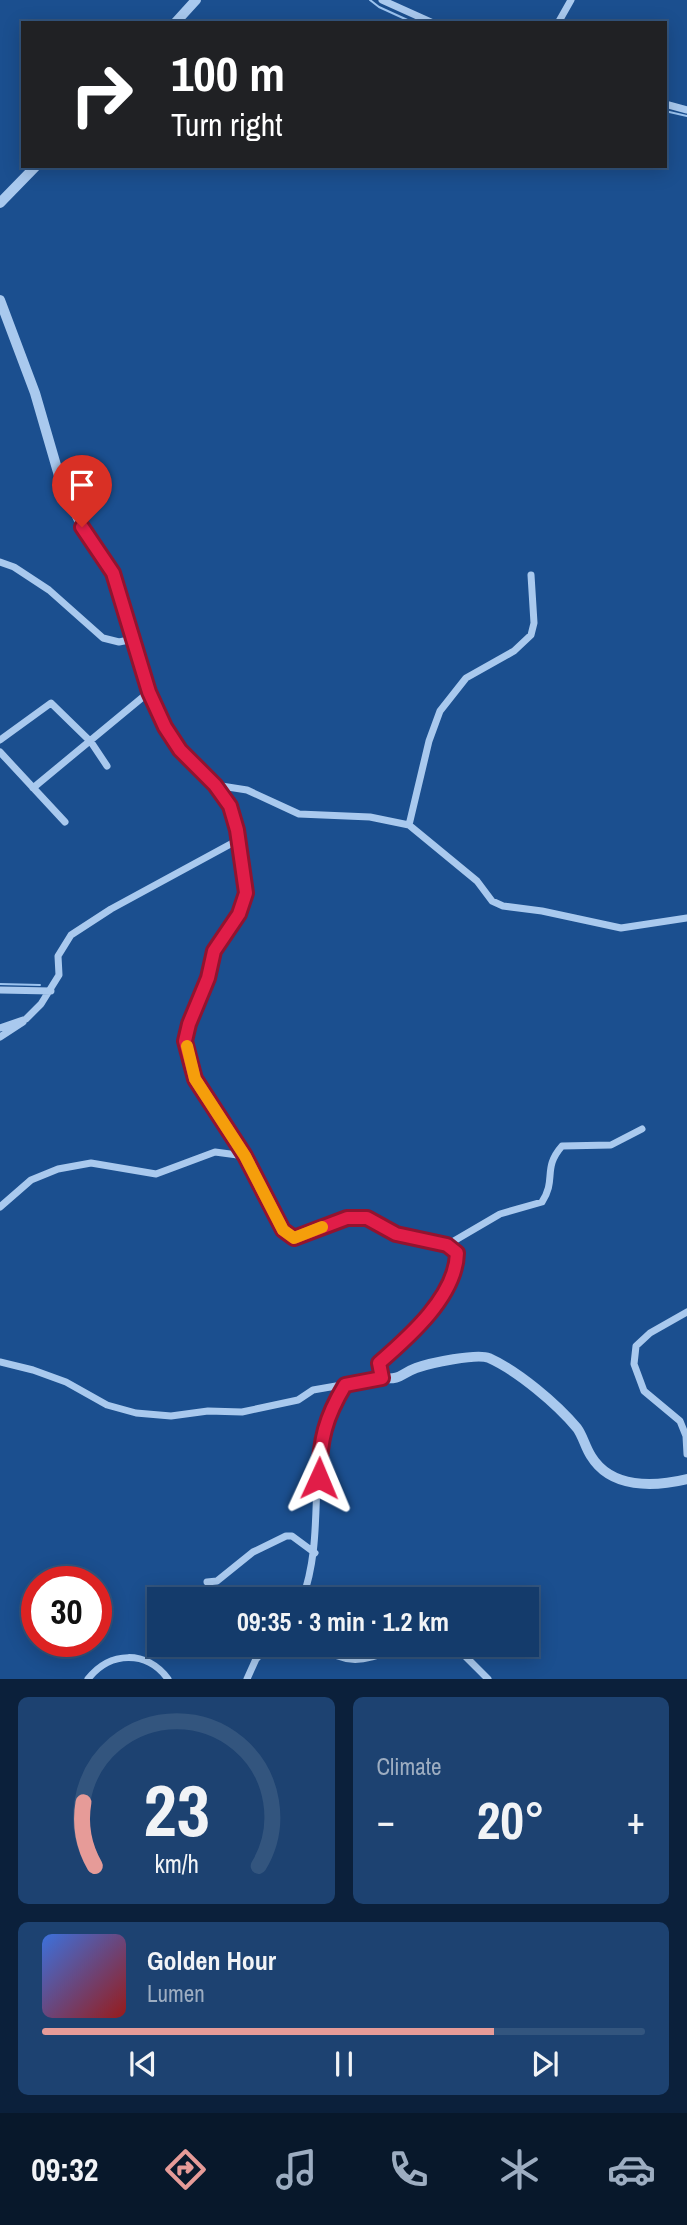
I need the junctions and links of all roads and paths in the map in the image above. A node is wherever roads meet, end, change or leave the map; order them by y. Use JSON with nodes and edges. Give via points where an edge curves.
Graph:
{"nodes":[{"id":1,"x":196,"y":0,"type":"edge"},
{"id":2,"x":383,"y":0,"type":"edge"},
{"id":3,"x":571,"y":0,"type":"edge"},
{"id":4,"x":177,"y":21,"type":"edge"},
{"id":5,"x":429,"y":21,"type":"edge"},
{"id":6,"x":559,"y":21,"type":"edge"},
{"id":7,"x":667,"y":105,"type":"edge"},
{"id":8,"x":687,"y":110,"type":"edge"},
{"id":9,"x":34,"y":168,"type":"edge"},
{"id":10,"x":0,"y":202,"type":"edge"},
{"id":11,"x":0,"y":300,"type":"edge"},
{"id":12,"x":0,"y":562,"type":"edge"},
{"id":13,"x":531,"y":575,"type":"dead end"},
{"id":14,"x":134,"y":639,"type":"junction"},
{"id":15,"x":149,"y":692,"type":"junction"},
{"id":16,"x":0,"y":740,"type":"edge"},
{"id":17,"x":91,"y":742,"type":"junction"},
{"id":18,"x":0,"y":752,"type":"edge"},
{"id":19,"x":107,"y":766,"type":"dead end"},
{"id":20,"x":215,"y":785,"type":"junction"},
{"id":21,"x":33,"y":788,"type":"junction"},
{"id":22,"x":65,"y":822,"type":"dead end"},
{"id":23,"x":409,"y":825,"type":"junction"},
{"id":24,"x":239,"y":840,"type":"junction"},
{"id":25,"x":687,"y":918,"type":"edge"},
{"id":26,"x":0,"y":990,"type":"edge"},
{"id":27,"x":51,"y":991,"type":"junction"},
{"id":28,"x":26,"y":1019,"type":"junction"},
{"id":29,"x":0,"y":1028,"type":"edge"},
{"id":30,"x":0,"y":1037,"type":"edge"},
{"id":31,"x":642,"y":1129,"type":"dead end"},
{"id":32,"x":245,"y":1156,"type":"junction"},
{"id":33,"x":0,"y":1207,"type":"edge"},
{"id":34,"x":447,"y":1245,"type":"junction"},
{"id":35,"x":687,"y":1312,"type":"edge"},
{"id":36,"x":0,"y":1362,"type":"edge"},
{"id":37,"x":382,"y":1378,"type":"junction"},
{"id":38,"x":345,"y":1385,"type":"junction"},
{"id":39,"x":687,"y":1454,"type":"edge"},
{"id":40,"x":687,"y":1479,"type":"edge"},
{"id":41,"x":315,"y":1553,"type":"junction"},
{"id":42,"x":207,"y":1581,"type":"dead end"},
{"id":43,"x":307,"y":1587,"type":"edge"},
{"id":44,"x":258,"y":1657,"type":"edge"},
{"id":45,"x":334,"y":1657,"type":"edge"},
{"id":46,"x":367,"y":1657,"type":"edge"},
{"id":47,"x":466,"y":1657,"type":"edge"},
{"id":48,"x":88,"y":1679,"type":"edge"},
{"id":49,"x":168,"y":1679,"type":"edge"},
{"id":50,"x":247,"y":1679,"type":"edge"},
{"id":51,"x":488,"y":1679,"type":"edge"}],
"edges":[{"from":1,"to":4,"type":"street"},
{"from":2,"to":5,"type":"street"},
{"from":3,"to":6,"type":"street"},
{"from":7,"to":8,"type":"street"},
{"from":9,"to":10,"type":"street"},
{"from":11,"to":14,"type":"street","via":[[35,393],[60,479],[82,527],[113,573]]},
{"from":12,"to":14,"type":"street","via":[[49,590],[103,638]]},
{"from":13,"to":23,"type":"street","via":[[531,635],[514,651],[466,678],[440,711]]},
{"from":14,"to":15,"type":"street"},
{"from":15,"to":17,"type":"street"},
{"from":15,"to":20,"type":"street","via":[[180,750]]},
{"from":16,"to":17,"type":"street","via":[[51,703]]},
{"from":17,"to":19,"type":"street"},
{"from":17,"to":21,"type":"street"},
{"from":18,"to":21,"type":"street"},
{"from":20,"to":23,"type":"street","via":[[247,790],[299,814],[370,817]]},
{"from":20,"to":24,"type":"street","via":[[230,806]]},
{"from":21,"to":22,"type":"street"},
{"from":23,"to":25,"type":"street","via":[[503,906],[621,928]]},
{"from":24,"to":27,"type":"street","via":[[71,935],[58,956],[59,975]]},
{"from":24,"to":32,"type":"street","via":[[246,893],[239,914],[214,951],[185,1041],[195,1079]]},
{"from":26,"to":27,"type":"street"},
{"from":27,"to":28,"type":"street"},
{"from":28,"to":29,"type":"street"},
{"from":28,"to":30,"type":"street"},
{"from":31,"to":34,"type":"street","via":[[611,1144],[562,1146],[551,1159],[550,1185],[542,1202],[500,1214]]},
{"from":32,"to":33,"type":"street","via":[[215,1152],[156,1174],[91,1163],[58,1169],[31,1180]]},
{"from":32,"to":34,"type":"street","via":[[283,1230],[294,1238],[347,1218],[367,1218],[396,1234]]},
{"from":34,"to":37,"type":"street","via":[[457,1253],[457,1264],[446,1288],[420,1327],[379,1363]]},
{"from":35,"to":39,"type":"street","via":[[636,1346],[634,1364],[644,1391],[680,1421]]},
{"from":36,"to":38,"type":"street","via":[[66,1382],[107,1405],[171,1416],[242,1412]]},
{"from":37,"to":38,"type":"street"},
{"from":37,"to":40,"type":"street","via":[[397,1380],[416,1368],[487,1357],[544,1395],[578,1429],[591,1457],[606,1474],[631,1484]]},
{"from":38,"to":41,"type":"street","via":[[320,1443]]},
{"from":41,"to":42,"type":"street","via":[[286,1536],[253,1552],[217,1581]]},
{"from":41,"to":43,"type":"street"},
{"from":44,"to":50,"type":"street"},
{"from":45,"to":46,"type":"street","via":[[353,1661]]},
{"from":47,"to":51,"type":"street"},
{"from":48,"to":49,"type":"street","via":[[122,1656],[138,1657],[159,1667]]}]}
